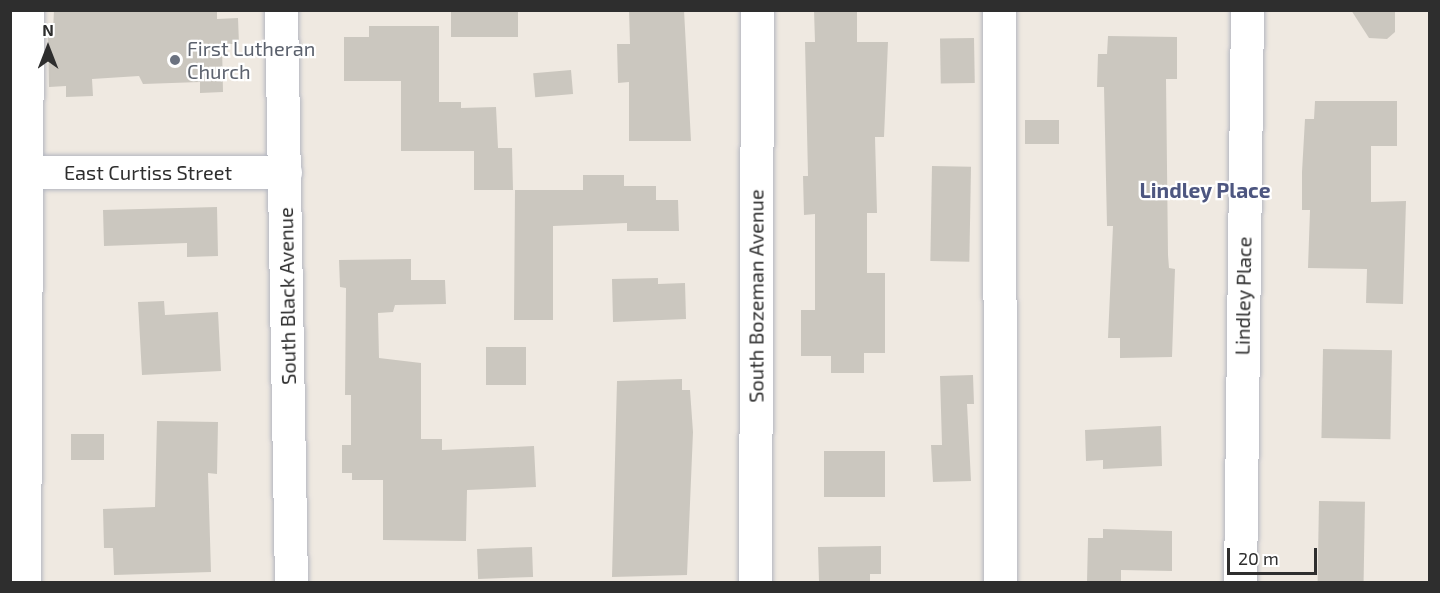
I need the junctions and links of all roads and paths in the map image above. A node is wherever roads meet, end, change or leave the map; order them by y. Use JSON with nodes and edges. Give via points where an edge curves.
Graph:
{"nodes":[{"id":1,"x":27,"y":10,"type":"edge"},
{"id":2,"x":281,"y":10,"type":"edge"},
{"id":3,"x":757,"y":10,"type":"edge"},
{"id":4,"x":999,"y":10,"type":"edge"},
{"id":5,"x":1246,"y":10,"type":"edge"},
{"id":6,"x":19,"y":172,"type":"edge"},
{"id":7,"x":285,"y":172,"type":"junction"},
{"id":8,"x":24,"y":582,"type":"edge"},
{"id":9,"x":291,"y":582,"type":"edge"},
{"id":10,"x":755,"y":582,"type":"edge"},
{"id":11,"x":1000,"y":582,"type":"edge"},
{"id":12,"x":1240,"y":582,"type":"edge"}],
"edges":[{"from":1,"to":6,"type":"street"},
{"from":2,"to":7,"type":"street","name":"South Black Avenue"},
{"from":3,"to":10,"type":"street","name":"South Bozeman Avenue"},
{"from":4,"to":11,"type":"street"},
{"from":5,"to":12,"type":"street","name":"Lindley Place"},
{"from":6,"to":7,"type":"street","name":"East Curtiss Street"},
{"from":6,"to":8,"type":"street"},
{"from":7,"to":9,"type":"street","name":"South Black Avenue"}]}
